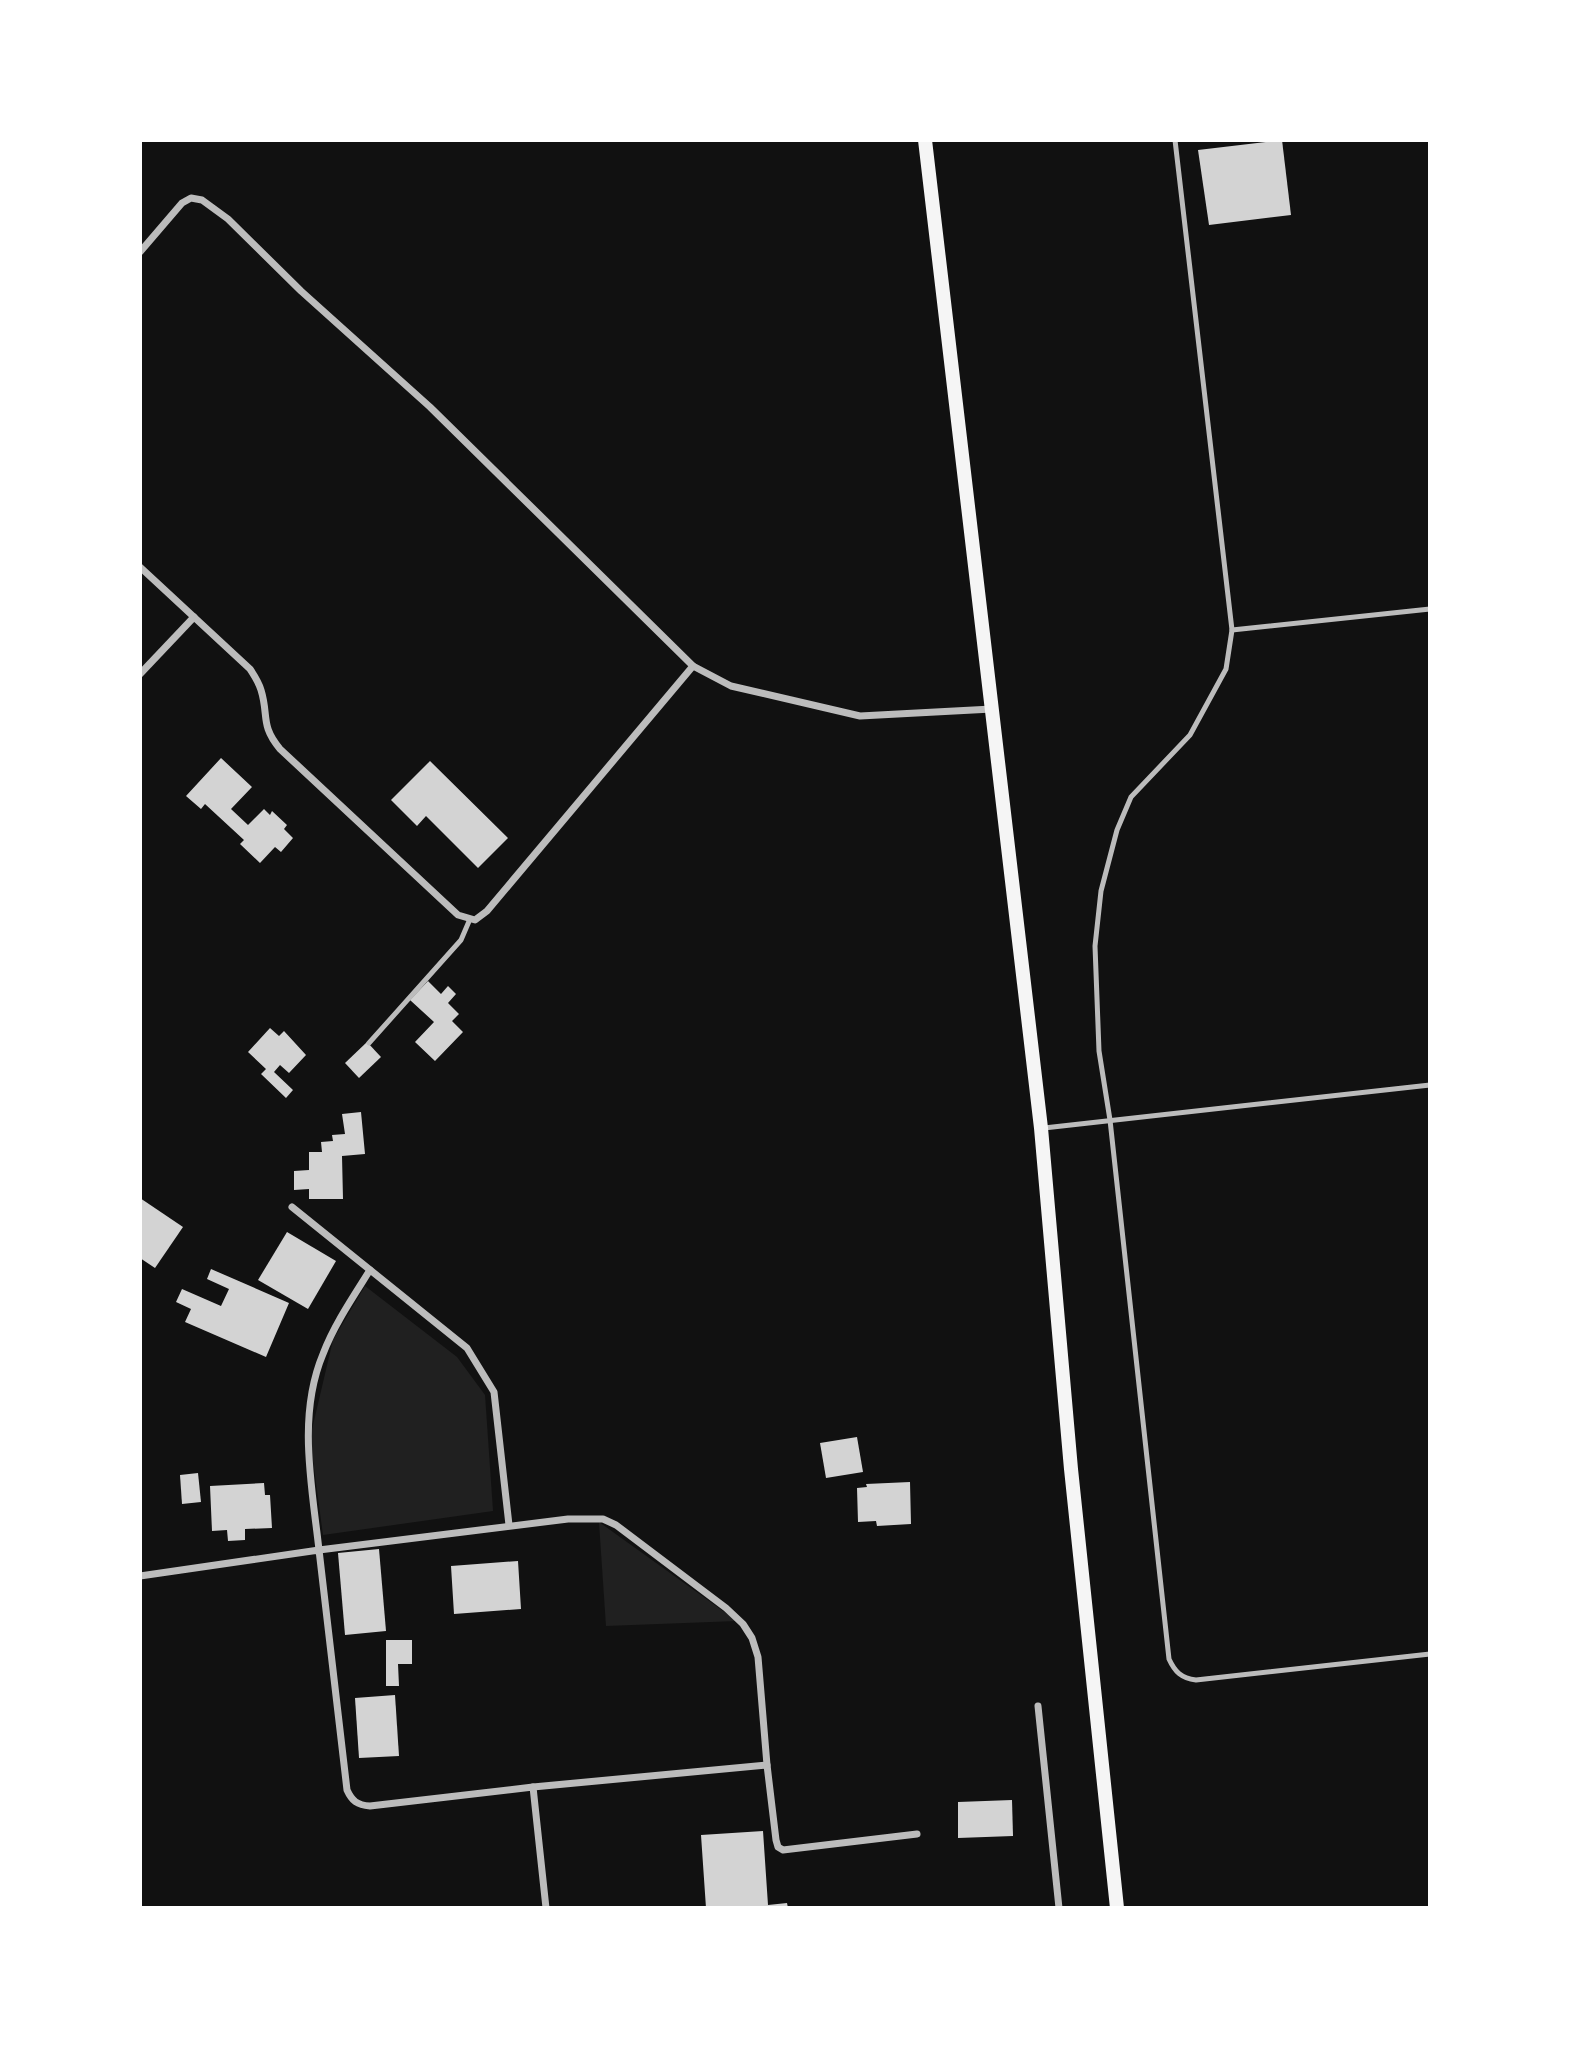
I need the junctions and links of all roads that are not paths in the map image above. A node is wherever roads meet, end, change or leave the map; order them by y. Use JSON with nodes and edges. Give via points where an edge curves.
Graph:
{"nodes":[{"id":1,"x":925,"y":140,"type":"edge"},
{"id":2,"x":1175,"y":140,"type":"edge"},
{"id":3,"x":140,"y":252,"type":"edge"},
{"id":4,"x":140,"y":567,"type":"edge"},
{"id":5,"x":1430,"y":609,"type":"edge"},
{"id":6,"x":194,"y":617,"type":"junction"},
{"id":7,"x":1231,"y":630,"type":"junction"},
{"id":8,"x":693,"y":666,"type":"junction"},
{"id":9,"x":140,"y":674,"type":"edge"},
{"id":10,"x":993,"y":709,"type":"junction"},
{"id":11,"x":470,"y":919,"type":"junction"},
{"id":12,"x":369,"y":1043,"type":"dead end"},
{"id":13,"x":1430,"y":1085,"type":"edge"},
{"id":14,"x":1110,"y":1121,"type":"junction"},
{"id":15,"x":1041,"y":1129,"type":"junction"},
{"id":16,"x":292,"y":1208,"type":"dead end"},
{"id":17,"x":370,"y":1270,"type":"junction"},
{"id":18,"x":509,"y":1525,"type":"junction"},
{"id":19,"x":319,"y":1550,"type":"junction"},
{"id":20,"x":140,"y":1576,"type":"edge"},
{"id":21,"x":1430,"y":1654,"type":"edge"},
{"id":22,"x":1038,"y":1706,"type":"dead end"},
{"id":23,"x":767,"y":1765,"type":"junction"},
{"id":24,"x":533,"y":1787,"type":"junction"},
{"id":25,"x":917,"y":1833,"type":"dead end"},
{"id":26,"x":546,"y":1908,"type":"edge"},
{"id":27,"x":1059,"y":1908,"type":"edge"},
{"id":28,"x":1117,"y":1908,"type":"edge"}],
"edges":[{"from":1,"to":10,"type":"main road"},
{"from":2,"to":7,"type":"lane"},
{"from":3,"to":8,"type":"street","via":[[191,198],[202,200],[228,219],[430,407]]},
{"from":4,"to":6,"type":"street"},
{"from":5,"to":7,"type":"lane"},
{"from":6,"to":9,"type":"street"},
{"from":6,"to":11,"type":"street","via":[[250,669],[261,689],[265,726],[280,749],[458,915]]},
{"from":7,"to":14,"type":"lane","via":[[1226,669],[1190,735],[1130,797],[1101,891],[1095,946],[1099,1051]]},
{"from":8,"to":10,"type":"street","via":[[731,686],[860,716]]},
{"from":8,"to":11,"type":"street","via":[[482,917]]},
{"from":10,"to":15,"type":"main road"},
{"from":11,"to":12,"type":"lane","via":[[461,940]]},
{"from":13,"to":14,"type":"lane"},
{"from":14,"to":15,"type":"lane"},
{"from":14,"to":21,"type":"lane","via":[[1169,1659],[1174,1670],[1185,1679],[1196,1680]]},
{"from":15,"to":28,"type":"main road"},
{"from":16,"to":17,"type":"street"},
{"from":17,"to":18,"type":"street","via":[[467,1348],[494,1392]]},
{"from":17,"to":19,"type":"street","via":[[322,1355],[310,1400],[310,1469]]},
{"from":18,"to":19,"type":"street"},
{"from":18,"to":23,"type":"street","via":[[603,1518],[726,1608],[748,1631],[758,1657]]},
{"from":19,"to":20,"type":"street"},
{"from":19,"to":24,"type":"street","via":[[351,1800],[370,1806]]},
{"from":22,"to":27,"type":"street"},
{"from":23,"to":24,"type":"street"},
{"from":23,"to":25,"type":"street","via":[[776,1840],[783,1850]]},
{"from":24,"to":26,"type":"street"}]}
